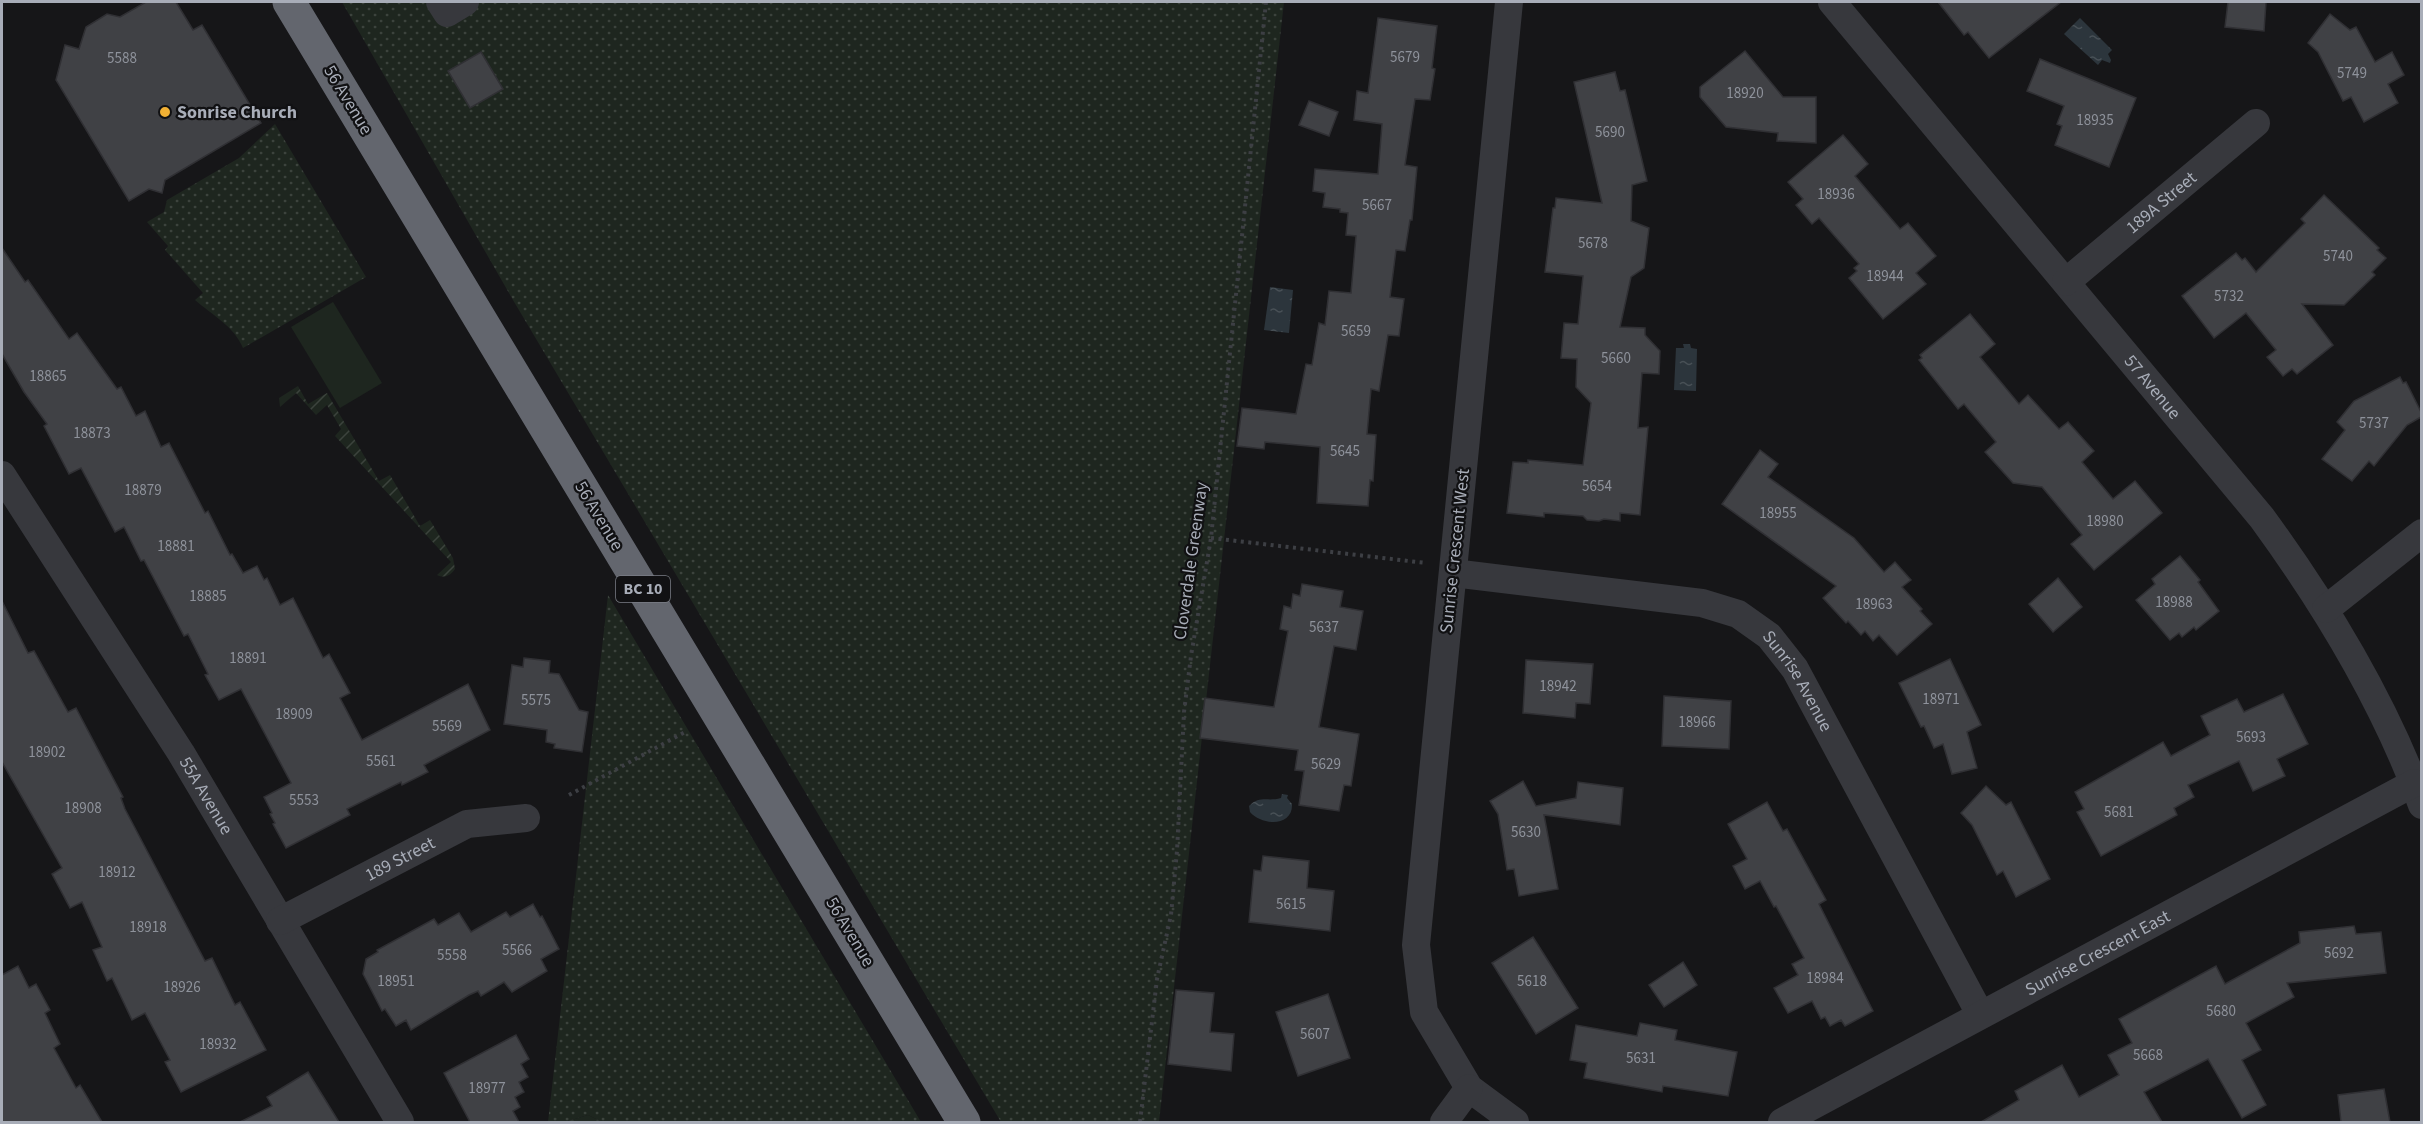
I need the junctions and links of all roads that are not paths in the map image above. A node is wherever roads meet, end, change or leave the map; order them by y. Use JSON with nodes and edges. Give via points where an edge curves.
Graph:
{"nodes":[{"id":1,"x":289,"y":2,"type":"edge"},
{"id":2,"x":440,"y":2,"type":"edge"},
{"id":3,"x":465,"y":2,"type":"edge"},
{"id":4,"x":1509,"y":2,"type":"edge"},
{"id":5,"x":1832,"y":2,"type":"edge"},
{"id":6,"x":2256,"y":123,"type":"dead end"},
{"id":7,"x":2066,"y":282,"type":"junction"},
{"id":8,"x":2,"y":475,"type":"edge"},
{"id":9,"x":2421,"y":533,"type":"edge"},
{"id":10,"x":1441,"y":569,"type":"junction"},
{"id":11,"x":2326,"y":609,"type":"junction"},
{"id":12,"x":2417,"y":794,"type":"edge"},
{"id":13,"x":526,"y":818,"type":"dead end"},
{"id":14,"x":280,"y":921,"type":"junction"},
{"id":15,"x":1980,"y":1014,"type":"junction"},
{"id":16,"x":1469,"y":1088,"type":"junction"},
{"id":17,"x":400,"y":1122,"type":"edge"},
{"id":18,"x":964,"y":1122,"type":"edge"},
{"id":19,"x":1444,"y":1122,"type":"edge"},
{"id":20,"x":1515,"y":1122,"type":"edge"},
{"id":21,"x":1782,"y":1122,"type":"edge"}],
"edges":[{"from":1,"to":18,"type":"highway","name":"56 Avenue","number":"BC 10"},
{"from":2,"to":3,"type":"street","via":[[447,13]]},
{"from":4,"to":10,"type":"street","name":"Sunrise Crescent West"},
{"from":5,"to":7,"type":"street","name":"57 Avenue"},
{"from":6,"to":7,"type":"street","name":"189A Street"},
{"from":7,"to":11,"type":"street","name":"57 Avenue","via":[[2262,518]]},
{"from":8,"to":14,"type":"street","name":"55A Avenue","via":[[180,753]]},
{"from":9,"to":11,"type":"street"},
{"from":10,"to":15,"type":"street","name":"Sunrise Avenue","via":[[1702,603],[1738,614],[1769,636],[1795,669]]},
{"from":10,"to":16,"type":"street","name":"Sunrise Crescent West","via":[[1416,945],[1424,1012]]},
{"from":11,"to":12,"type":"street","name":"57 Avenue","via":[[2362,672]]},
{"from":12,"to":15,"type":"street","name":"Sunrise Crescent East"},
{"from":13,"to":14,"type":"street","name":"189 Street","via":[[467,824]]},
{"from":14,"to":17,"type":"street","name":"55A Avenue"},
{"from":15,"to":21,"type":"street","name":"Sunrise Crescent East"},
{"from":16,"to":19,"type":"street"},
{"from":16,"to":20,"type":"street"}]}
